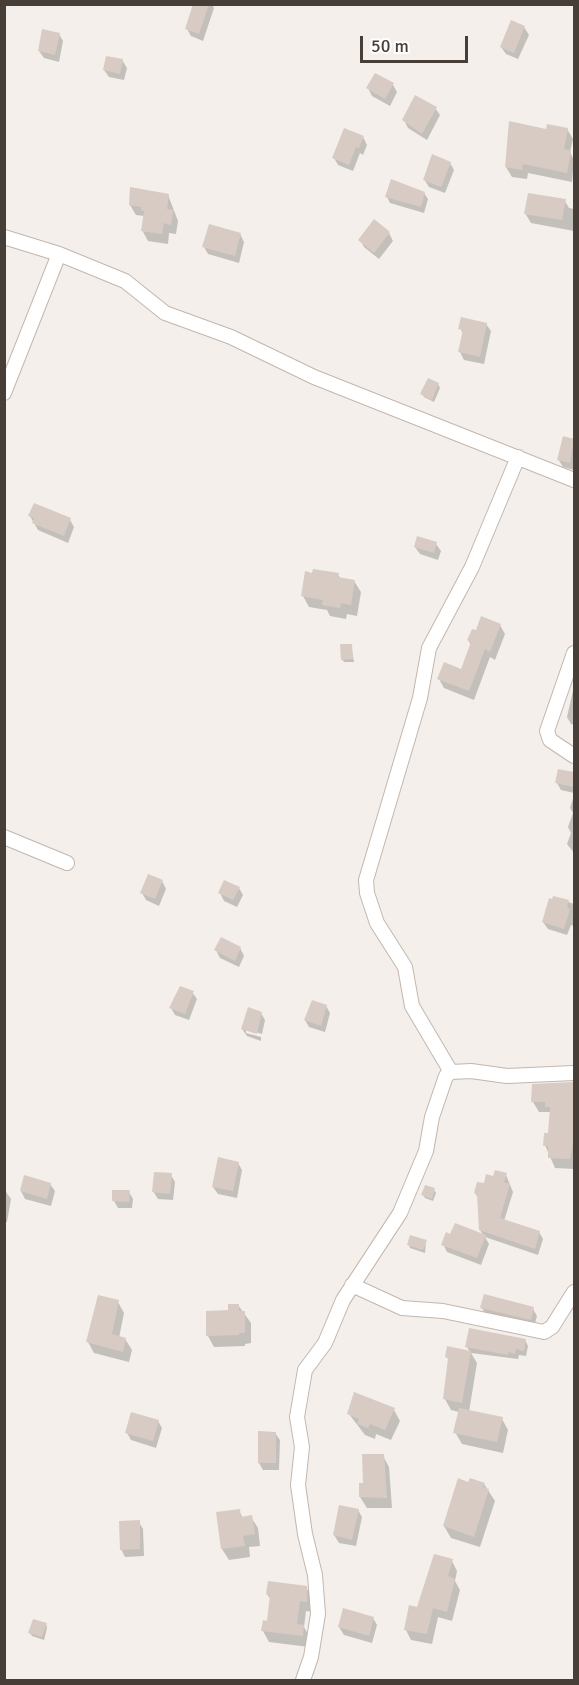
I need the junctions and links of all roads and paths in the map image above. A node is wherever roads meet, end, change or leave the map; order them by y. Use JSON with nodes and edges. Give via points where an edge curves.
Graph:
{"nodes":[{"id":1,"x":4,"y":237,"type":"edge"},
{"id":2,"x":59,"y":255,"type":"junction"},
{"id":3,"x":4,"y":393,"type":"edge"},
{"id":4,"x":518,"y":457,"type":"junction"},
{"id":5,"x":574,"y":480,"type":"edge"},
{"id":6,"x":574,"y":653,"type":"edge"},
{"id":7,"x":574,"y":756,"type":"edge"},
{"id":8,"x":4,"y":837,"type":"edge"},
{"id":9,"x":67,"y":863,"type":"dead end"},
{"id":10,"x":451,"y":1072,"type":"junction"},
{"id":11,"x":574,"y":1072,"type":"edge"},
{"id":12,"x":352,"y":1286,"type":"junction"},
{"id":13,"x":574,"y":1292,"type":"edge"},
{"id":14,"x":303,"y":1680,"type":"edge"}],
"edges":[{"from":1,"to":2,"type":"street"},
{"from":2,"to":3,"type":"street"},
{"from":2,"to":4,"type":"street","via":[[125,280],[165,313],[231,337],[342,389]]},
{"from":4,"to":5,"type":"street"},
{"from":4,"to":10,"type":"street","via":[[472,567],[429,648],[420,698],[366,880],[377,923],[405,967],[412,1006]]},
{"from":6,"to":7,"type":"street","via":[[547,731],[550,740]]},
{"from":8,"to":9,"type":"street"},
{"from":10,"to":11,"type":"street","via":[[535,1076]]},
{"from":10,"to":12,"type":"street","via":[[443,1082],[426,1151],[400,1213]]},
{"from":12,"to":13,"type":"street","via":[[402,1308],[443,1311],[544,1332],[552,1327]]},
{"from":12,"to":14,"type":"street","via":[[324,1343],[304,1370],[297,1418],[302,1447],[298,1485],[304,1534],[315,1575],[318,1614]]}]}
